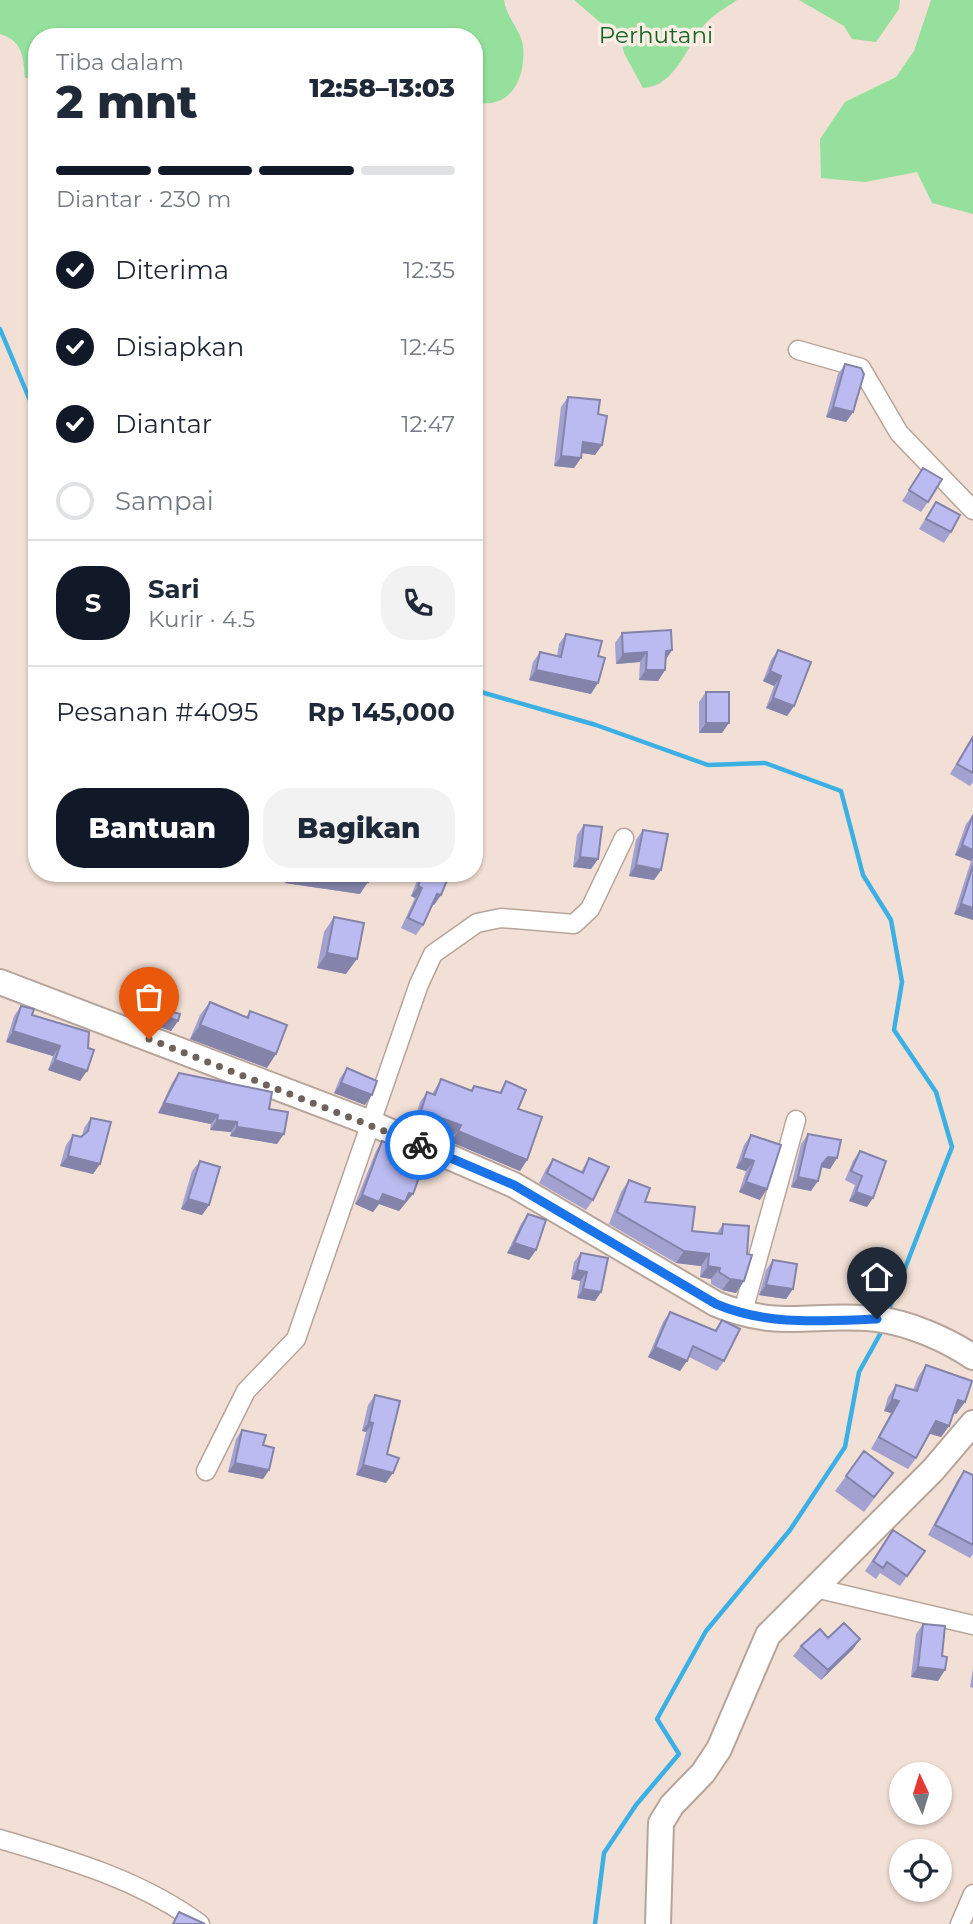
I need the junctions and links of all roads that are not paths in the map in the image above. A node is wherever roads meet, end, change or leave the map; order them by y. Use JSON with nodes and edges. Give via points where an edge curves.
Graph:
{"nodes":[{"id":1,"x":798,"y":350,"type":"dead end"},
{"id":2,"x":973,"y":510,"type":"edge"},
{"id":3,"x":624,"y":838,"type":"dead end"},
{"id":4,"x":0,"y":982,"type":"edge"},
{"id":5,"x":796,"y":1120,"type":"dead end"},
{"id":6,"x":373,"y":1124,"type":"junction"},
{"id":7,"x":742,"y":1315,"type":"junction"},
{"id":8,"x":973,"y":1357,"type":"edge"},
{"id":9,"x":973,"y":1423,"type":"edge"},
{"id":10,"x":206,"y":1471,"type":"dead end"},
{"id":11,"x":815,"y":1588,"type":"junction"},
{"id":12,"x":973,"y":1625,"type":"edge"},
{"id":13,"x":0,"y":1839,"type":"edge"},
{"id":14,"x":973,"y":1894,"type":"edge"},
{"id":15,"x":200,"y":1924,"type":"edge"},
{"id":16,"x":657,"y":1924,"type":"edge"},
{"id":17,"x":960,"y":1924,"type":"edge"}],
"edges":[{"from":1,"to":2,"type":"street","via":[[861,368],[899,433]]},
{"from":3,"to":6,"type":"street","via":[[590,909],[574,924],[501,918],[477,923],[433,954]]},
{"from":4,"to":6,"type":"street"},
{"from":5,"to":7,"type":"street"},
{"from":6,"to":7,"type":"street","via":[[514,1185]]},
{"from":6,"to":10,"type":"street","via":[[296,1339],[246,1391]]},
{"from":7,"to":8,"type":"street","via":[[791,1321],[887,1322],[944,1340]]},
{"from":9,"to":11,"type":"street","via":[[933,1470]]},
{"from":11,"to":12,"type":"street"},
{"from":11,"to":16,"type":"street","via":[[768,1635],[719,1749],[661,1823]]},
{"from":13,"to":15,"type":"street","via":[[90,1866]]},
{"from":14,"to":17,"type":"street"}]}
